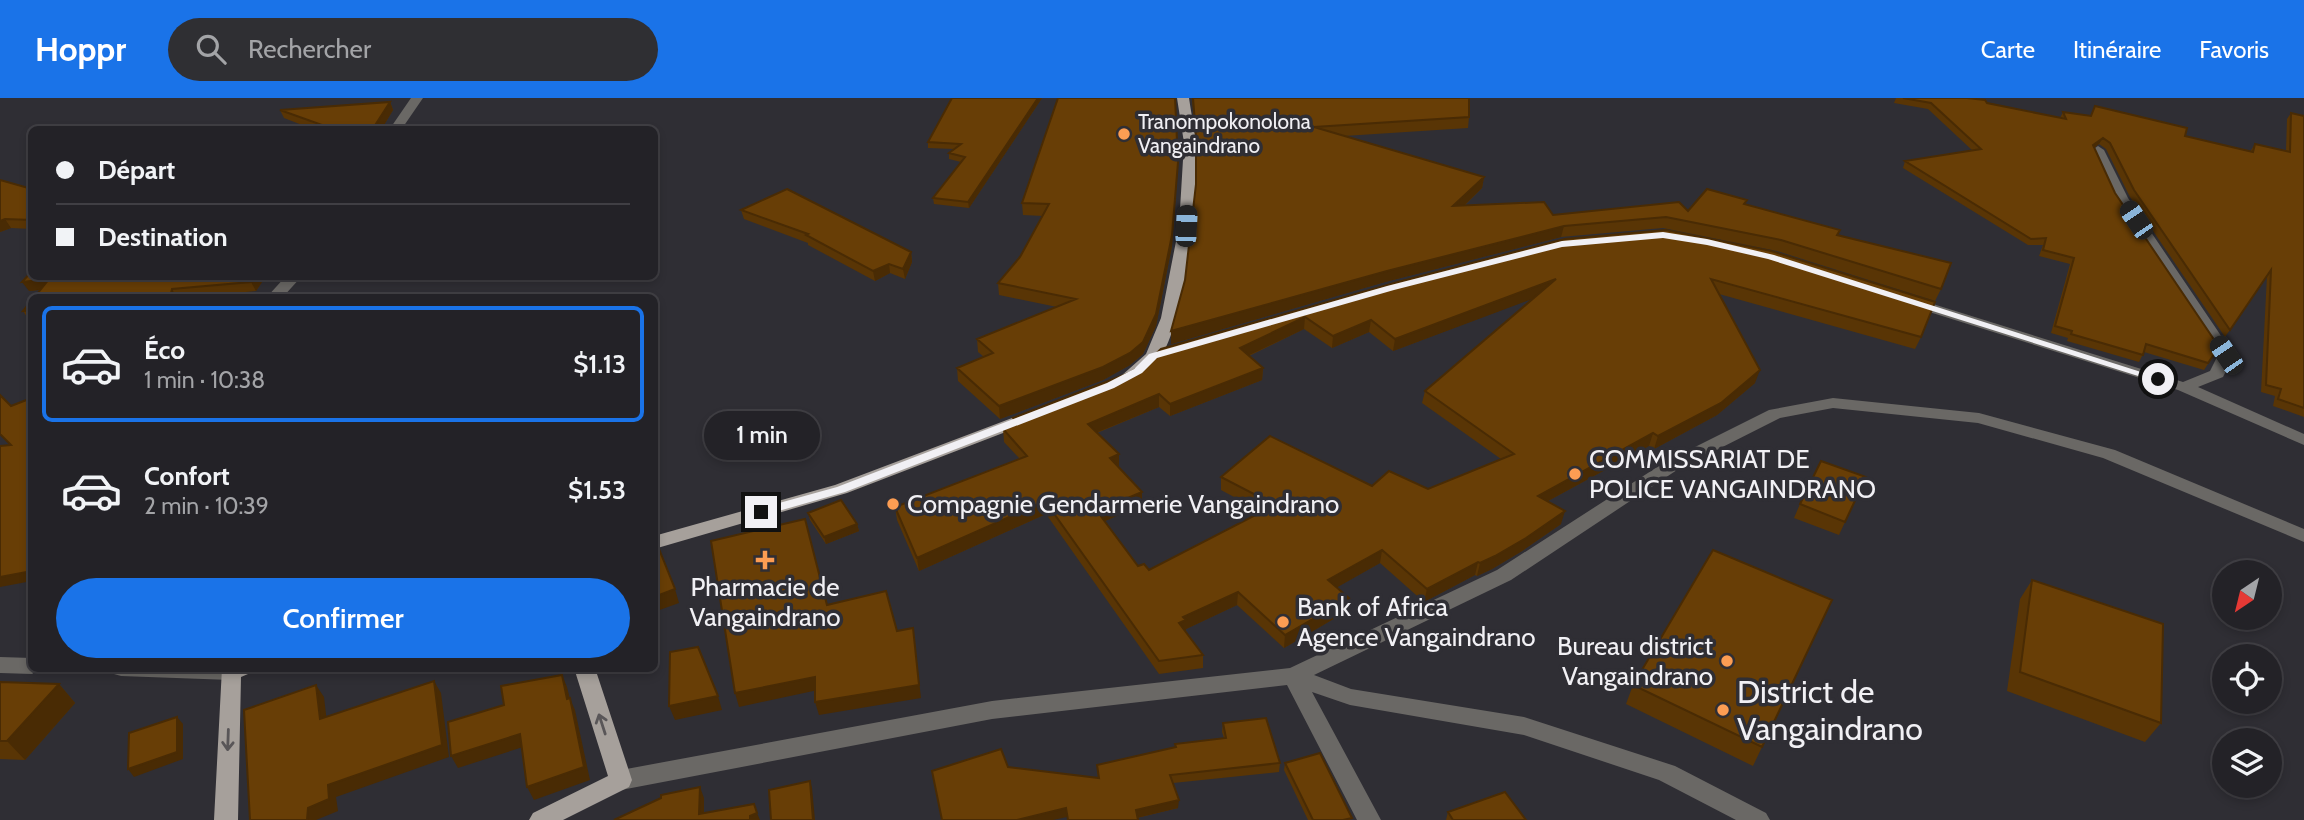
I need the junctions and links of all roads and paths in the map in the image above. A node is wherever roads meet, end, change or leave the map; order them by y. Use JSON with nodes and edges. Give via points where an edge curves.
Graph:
{"nodes":[{"id":1,"x":417,"y":98,"type":"edge"},
{"id":2,"x":1183,"y":98,"type":"edge"},
{"id":3,"x":398,"y":126,"type":"edge"},
{"id":4,"x":2098,"y":150,"type":"edge"},
{"id":5,"x":291,"y":280,"type":"edge"},
{"id":6,"x":277,"y":294,"type":"edge"},
{"id":7,"x":1891,"y":295,"type":"edge"},
{"id":8,"x":1110,"y":385,"type":"edge"},
{"id":9,"x":2184,"y":387,"type":"junction"},
{"id":10,"x":1049,"y":409,"type":"edge"},
{"id":11,"x":2304,"y":440,"type":"edge"},
{"id":12,"x":2304,"y":536,"type":"edge"},
{"id":13,"x":658,"y":542,"type":"edge"},
{"id":14,"x":0,"y":665,"type":"edge"},
{"id":15,"x":28,"y":666,"type":"edge"},
{"id":16,"x":234,"y":672,"type":"edge"},
{"id":17,"x":585,"y":672,"type":"edge"},
{"id":18,"x":1293,"y":676,"type":"junction"},
{"id":19,"x":621,"y":780,"type":"junction"},
{"id":20,"x":226,"y":820,"type":"edge"},
{"id":21,"x":541,"y":820,"type":"edge"},
{"id":22,"x":1370,"y":820,"type":"edge"},
{"id":23,"x":1758,"y":820,"type":"edge"}],
"edges":[{"from":1,"to":3,"type":"street"},
{"from":2,"to":8,"type":"main road","via":[[1190,143],[1186,226],[1160,354]]},
{"from":4,"to":9,"type":"street","via":[[2121,198],[2226,355],[2217,374]]},
{"from":5,"to":6,"type":"street"},
{"from":7,"to":9,"type":"street"},
{"from":9,"to":11,"type":"street"},
{"from":10,"to":13,"type":"main road","via":[[841,489]]},
{"from":12,"to":18,"type":"street","via":[[2109,454],[1979,418],[1833,403],[1776,414],[1671,467],[1504,575]]},
{"from":14,"to":15,"type":"street"},
{"from":16,"to":20,"type":"main road","one_way":true},
{"from":19,"to":17,"type":"main road","one_way":true},
{"from":18,"to":19,"type":"street","via":[[992,710]]},
{"from":18,"to":22,"type":"street"},
{"from":18,"to":23,"type":"street","via":[[1350,697],[1524,726],[1667,773]]},
{"from":19,"to":21,"type":"main road"}]}
